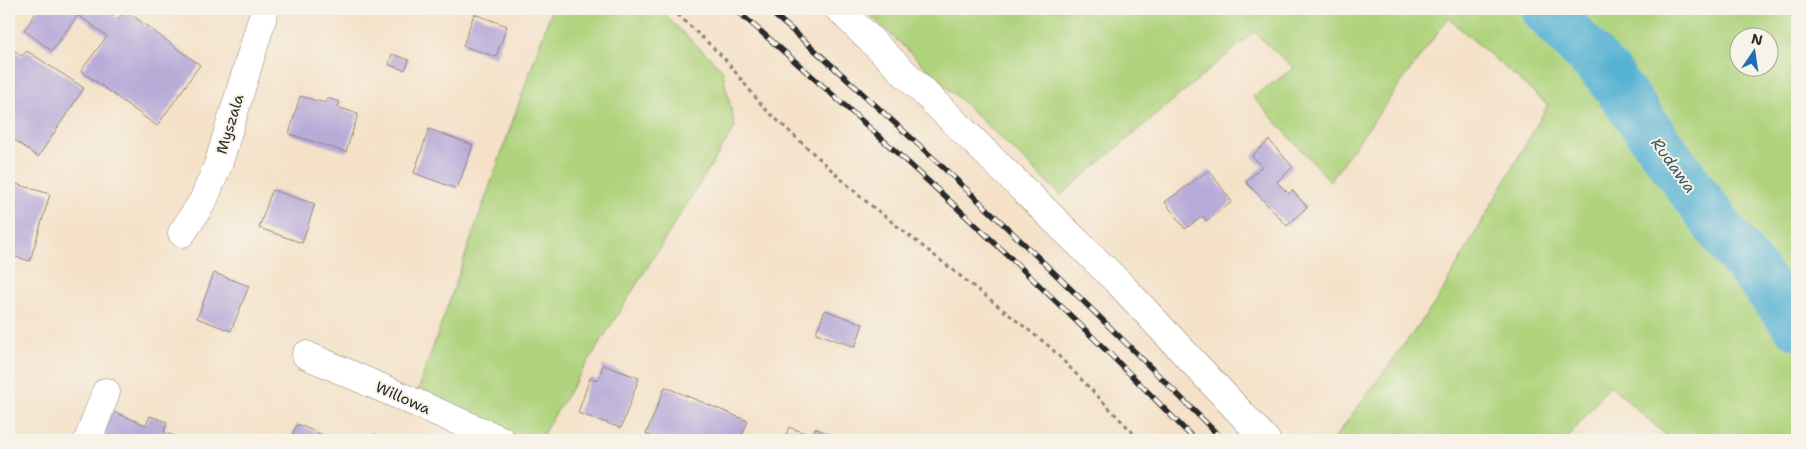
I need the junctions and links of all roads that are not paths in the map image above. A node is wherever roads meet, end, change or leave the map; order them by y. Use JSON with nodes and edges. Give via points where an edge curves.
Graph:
{"nodes":[{"id":1,"x":266,"y":9,"type":"edge"},
{"id":2,"x":839,"y":9,"type":"edge"},
{"id":3,"x":182,"y":233,"type":"dead end"},
{"id":4,"x":306,"y":355,"type":"dead end"},
{"id":5,"x":106,"y":392,"type":"dead end"},
{"id":6,"x":88,"y":440,"type":"edge"},
{"id":7,"x":501,"y":440,"type":"edge"},
{"id":8,"x":1266,"y":440,"type":"edge"}],
"edges":[{"from":1,"to":3,"type":"street","name":"Myszala","via":[[218,165],[203,201]]},
{"from":2,"to":8,"type":"street","via":[[1120,284]]},
{"from":4,"to":7,"type":"street","name":"Willowa"},
{"from":5,"to":6,"type":"street"}]}
